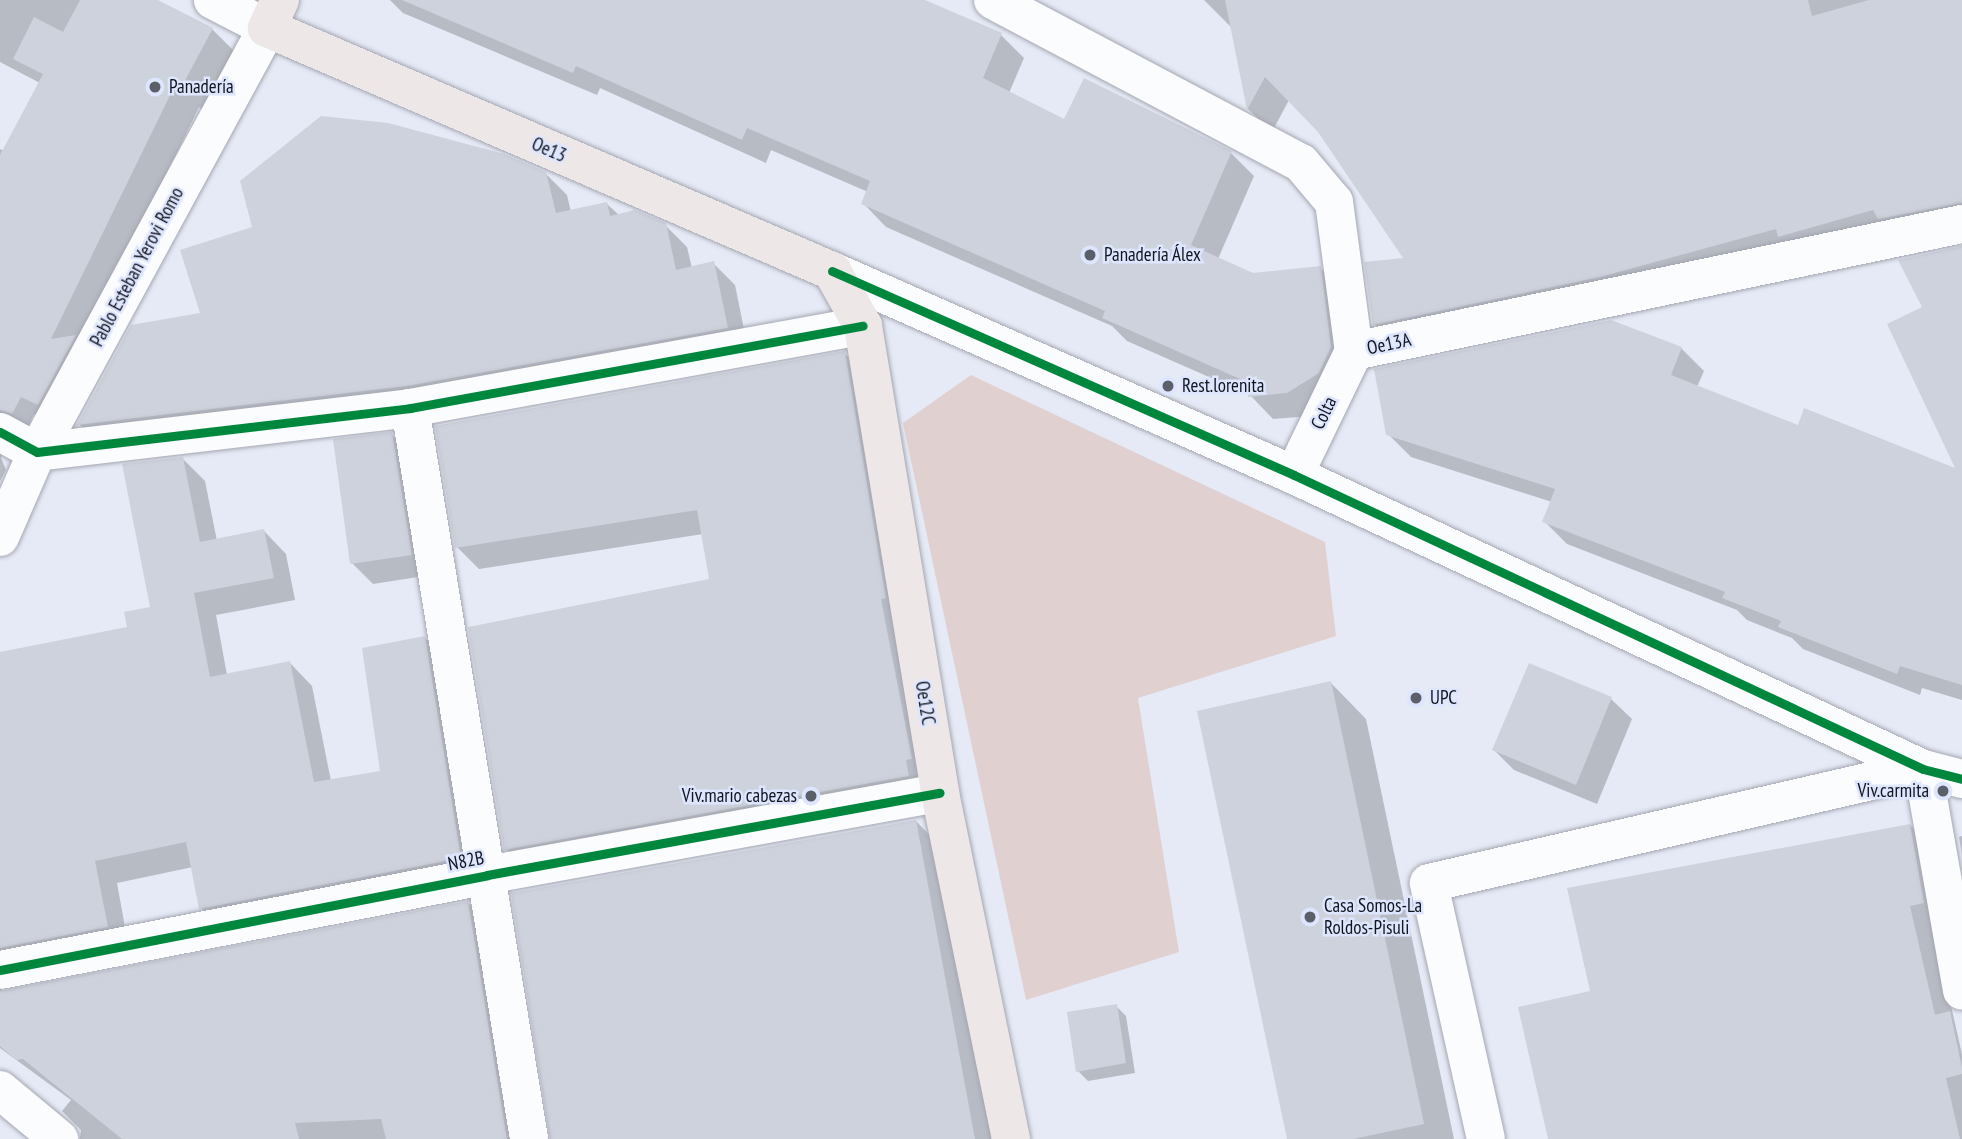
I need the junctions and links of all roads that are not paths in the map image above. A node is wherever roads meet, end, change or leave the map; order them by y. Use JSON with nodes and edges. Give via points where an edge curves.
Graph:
{"nodes":[{"id":1,"x":213,"y":0,"type":"edge"},
{"id":2,"x":993,"y":0,"type":"edge"},
{"id":3,"x":274,"y":14,"type":"edge"},
{"id":4,"x":1962,"y":224,"type":"edge"},
{"id":5,"x":832,"y":271,"type":"junction"},
{"id":6,"x":863,"y":326,"type":"junction"},
{"id":7,"x":1354,"y":351,"type":"junction"},
{"id":8,"x":410,"y":408,"type":"junction"},
{"id":9,"x":0,"y":432,"type":"edge"},
{"id":10,"x":37,"y":452,"type":"junction"},
{"id":11,"x":1294,"y":475,"type":"junction"},
{"id":12,"x":0,"y":537,"type":"edge"},
{"id":13,"x":1923,"y":769,"type":"junction"},
{"id":14,"x":1962,"y":779,"type":"edge"},
{"id":15,"x":940,"y":793,"type":"junction"},
{"id":16,"x":487,"y":875,"type":"junction"},
{"id":17,"x":0,"y":970,"type":"edge"},
{"id":18,"x":1962,"y":991,"type":"edge"},
{"id":19,"x":0,"y":1090,"type":"edge"},
{"id":20,"x":59,"y":1139,"type":"edge"},
{"id":21,"x":529,"y":1139,"type":"edge"},
{"id":22,"x":1011,"y":1139,"type":"edge"},
{"id":23,"x":1486,"y":1139,"type":"edge"}],
"edges":[{"from":1,"to":3,"type":"street"},
{"from":2,"to":7,"type":"street","name":"Oe13A","via":[[1301,163],[1334,202]]},
{"from":3,"to":5,"type":"main road","name":"Oe13"},
{"from":3,"to":10,"type":"street","name":"Pablo Esteban Yerovi Romo"},
{"from":4,"to":7,"type":"street","name":"Oe13A"},
{"from":5,"to":6,"type":"main road","name":"Oe12C"},
{"from":5,"to":11,"type":"street"},
{"from":6,"to":8,"type":"street"},
{"from":6,"to":15,"type":"main road","name":"Oe12C"},
{"from":7,"to":11,"type":"street","name":"Colta"},
{"from":8,"to":10,"type":"street"},
{"from":8,"to":16,"type":"street"},
{"from":9,"to":10,"type":"street"},
{"from":10,"to":12,"type":"street","name":"Pablo Esteban Yerovi Romo"},
{"from":11,"to":13,"type":"street"},
{"from":13,"to":14,"type":"street"},
{"from":13,"to":18,"type":"street"},
{"from":13,"to":23,"type":"street","via":[[1429,883]]},
{"from":15,"to":16,"type":"street","name":"N82B"},
{"from":15,"to":22,"type":"main road","name":"Oe12C"},
{"from":16,"to":17,"type":"street","name":"N82B"},
{"from":16,"to":21,"type":"street"},
{"from":19,"to":20,"type":"street"}]}
